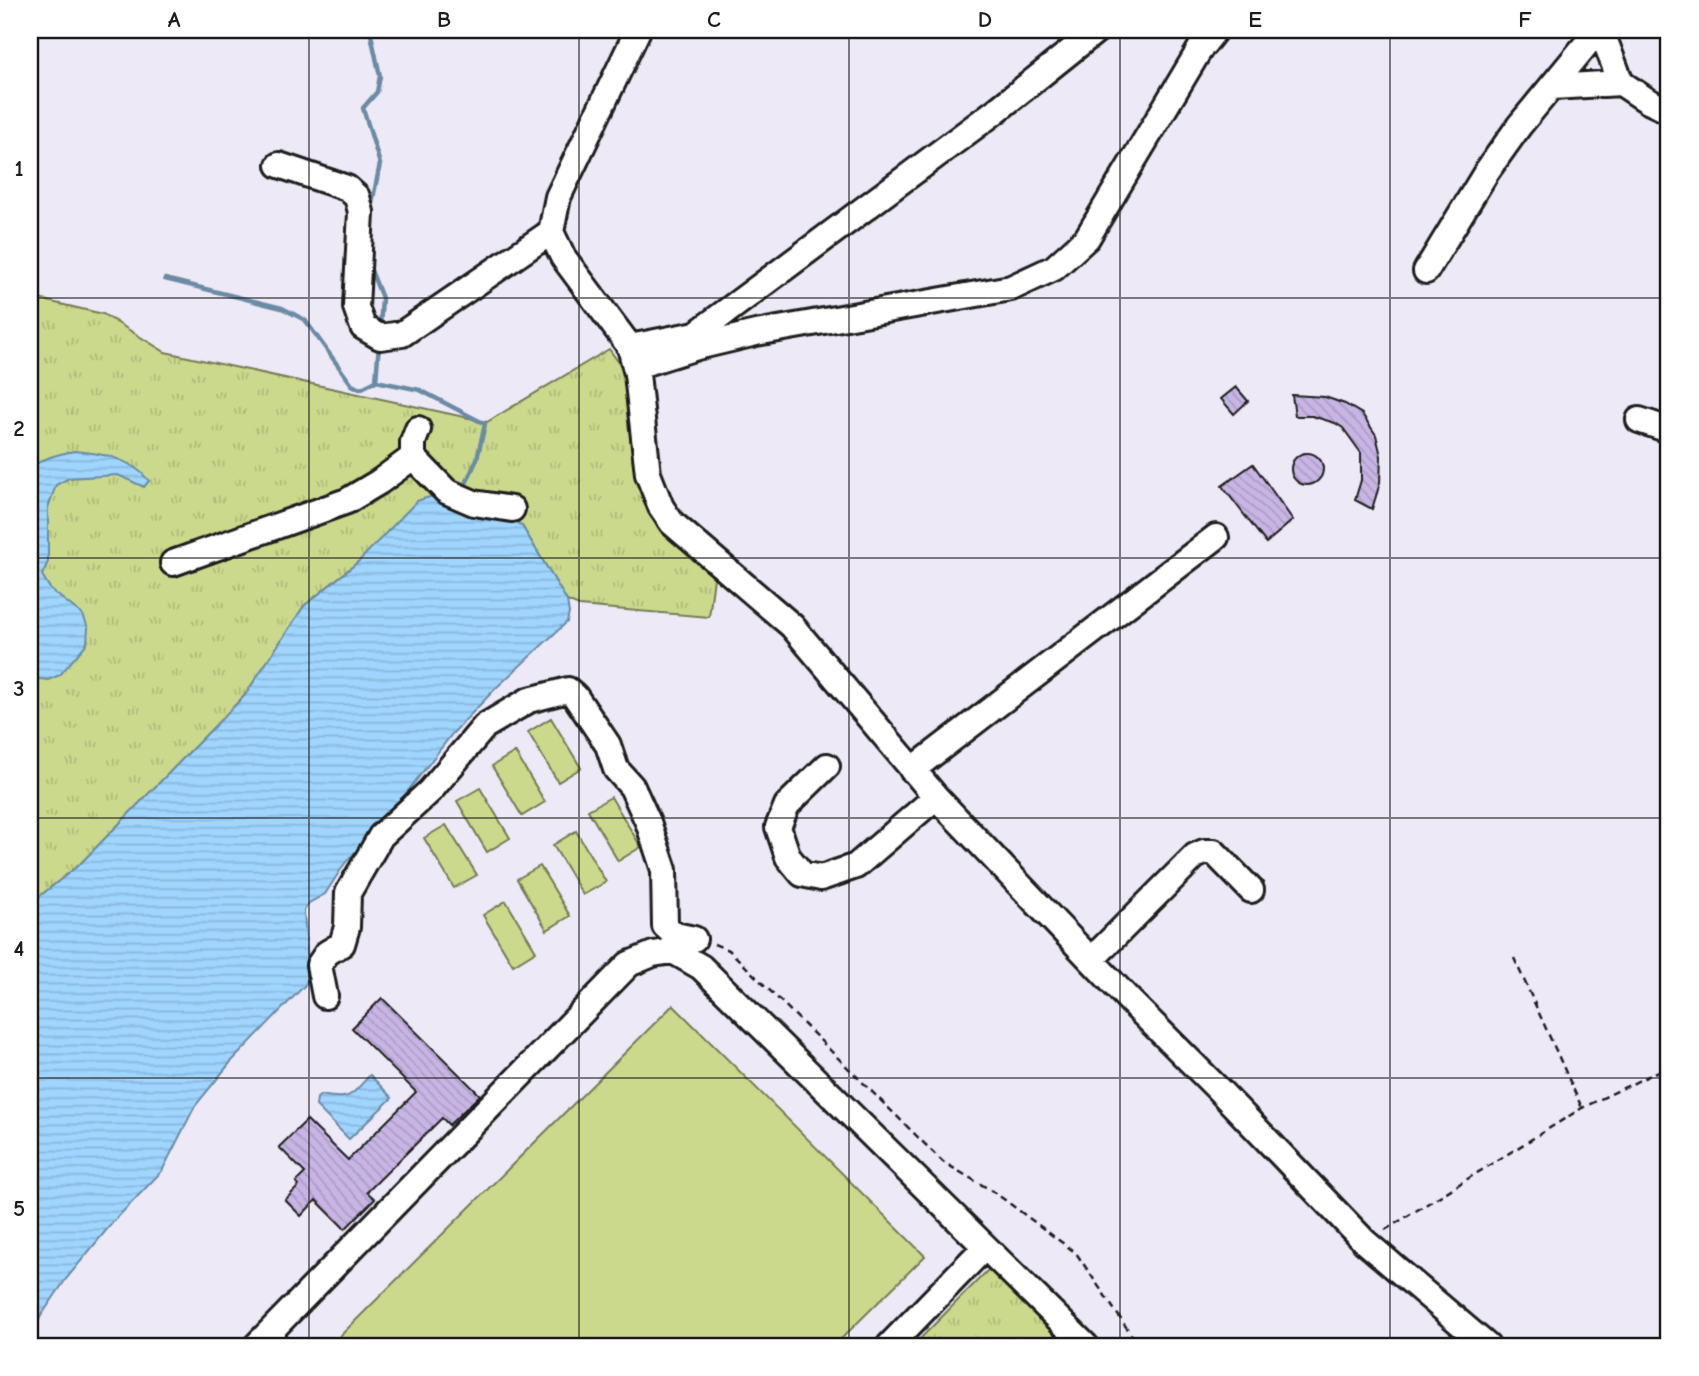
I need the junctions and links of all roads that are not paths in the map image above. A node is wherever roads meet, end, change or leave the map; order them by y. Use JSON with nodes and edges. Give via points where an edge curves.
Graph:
{"nodes":[{"id":1,"x":638,"y":30,"type":"edge"},
{"id":2,"x":1097,"y":30,"type":"edge"},
{"id":3,"x":1215,"y":30,"type":"edge"},
{"id":4,"x":1600,"y":30,"type":"edge"},
{"id":5,"x":1621,"y":83,"type":"junction"},
{"id":6,"x":1552,"y":87,"type":"junction"},
{"id":7,"x":1669,"y":111,"type":"edge"},
{"id":8,"x":279,"y":165,"type":"dead end"},
{"id":9,"x":551,"y":232,"type":"junction"},
{"id":10,"x":1426,"y":271,"type":"dead end"},
{"id":11,"x":739,"y":301,"type":"junction"},
{"id":12,"x":755,"y":333,"type":"junction"},
{"id":13,"x":696,"y":340,"type":"junction"},
{"id":14,"x":633,"y":356,"type":"junction"},
{"id":15,"x":1639,"y":421,"type":"dead end"},
{"id":16,"x":418,"y":429,"type":"dead end"},
{"id":17,"x":1669,"y":430,"type":"edge"},
{"id":18,"x":413,"y":457,"type":"junction"},
{"id":19,"x":512,"y":509,"type":"dead end"},
{"id":20,"x":1216,"y":537,"type":"dead end"},
{"id":21,"x":173,"y":563,"type":"dead end"},
{"id":22,"x":827,"y":766,"type":"dead end"},
{"id":23,"x":912,"y":770,"type":"junction"},
{"id":24,"x":936,"y":797,"type":"junction"},
{"id":25,"x":1251,"y":890,"type":"dead end"},
{"id":26,"x":694,"y":939,"type":"road end"},
{"id":27,"x":1091,"y":960,"type":"junction"},
{"id":28,"x":326,"y":996,"type":"dead end"},
{"id":29,"x":985,"y":1247,"type":"junction"},
{"id":30,"x":256,"y":1346,"type":"edge"},
{"id":31,"x":889,"y":1346,"type":"edge"},
{"id":32,"x":1086,"y":1346,"type":"edge"},
{"id":33,"x":1487,"y":1346,"type":"edge"}],
"edges":[{"from":1,"to":9,"type":"street","via":[[558,197]]},
{"from":2,"to":11,"type":"street"},
{"from":3,"to":12,"type":"street","via":[[1087,238],[1054,268],[1011,288]]},
{"from":4,"to":5,"type":"street"},
{"from":4,"to":6,"type":"street"},
{"from":5,"to":6,"type":"street"},
{"from":5,"to":7,"type":"street"},
{"from":6,"to":10,"type":"street","via":[[1487,171]]},
{"from":8,"to":9,"type":"street","via":[[347,188],[357,197],[361,212],[356,307],[363,327],[380,337],[402,334]]},
{"from":9,"to":14,"type":"street","via":[[563,257]]},
{"from":11,"to":12,"type":"street"},
{"from":11,"to":13,"type":"street"},
{"from":12,"to":13,"type":"street"},
{"from":13,"to":14,"type":"street"},
{"from":14,"to":23,"type":"street","via":[[648,474],[661,507],[672,523],[792,626]]},
{"from":15,"to":17,"type":"street"},
{"from":16,"to":18,"type":"street"},
{"from":18,"to":19,"type":"street","via":[[446,491],[474,503]]},
{"from":18,"to":21,"type":"street","via":[[347,501]]},
{"from":20,"to":23,"type":"street"},
{"from":22,"to":24,"type":"street","via":[[786,805],[778,827],[788,858],[802,874],[821,878],[856,866]]},
{"from":23,"to":24,"type":"street"},
{"from":24,"to":27,"type":"street"},
{"from":25,"to":27,"type":"street","via":[[1214,852],[1195,856]]},
{"from":26,"to":28,"type":"street","via":[[675,935],[665,926],[664,870],[648,822],[632,787],[616,769],[608,745],[568,690],[529,700],[485,726],[430,791],[382,836],[348,893],[342,944],[319,965]]},
{"from":27,"to":33,"type":"street","via":[[1365,1242]]},
{"from":29,"to":30,"type":"street","via":[[701,967],[673,951],[629,964]]},
{"from":29,"to":31,"type":"street"},
{"from":29,"to":32,"type":"street"}]}
